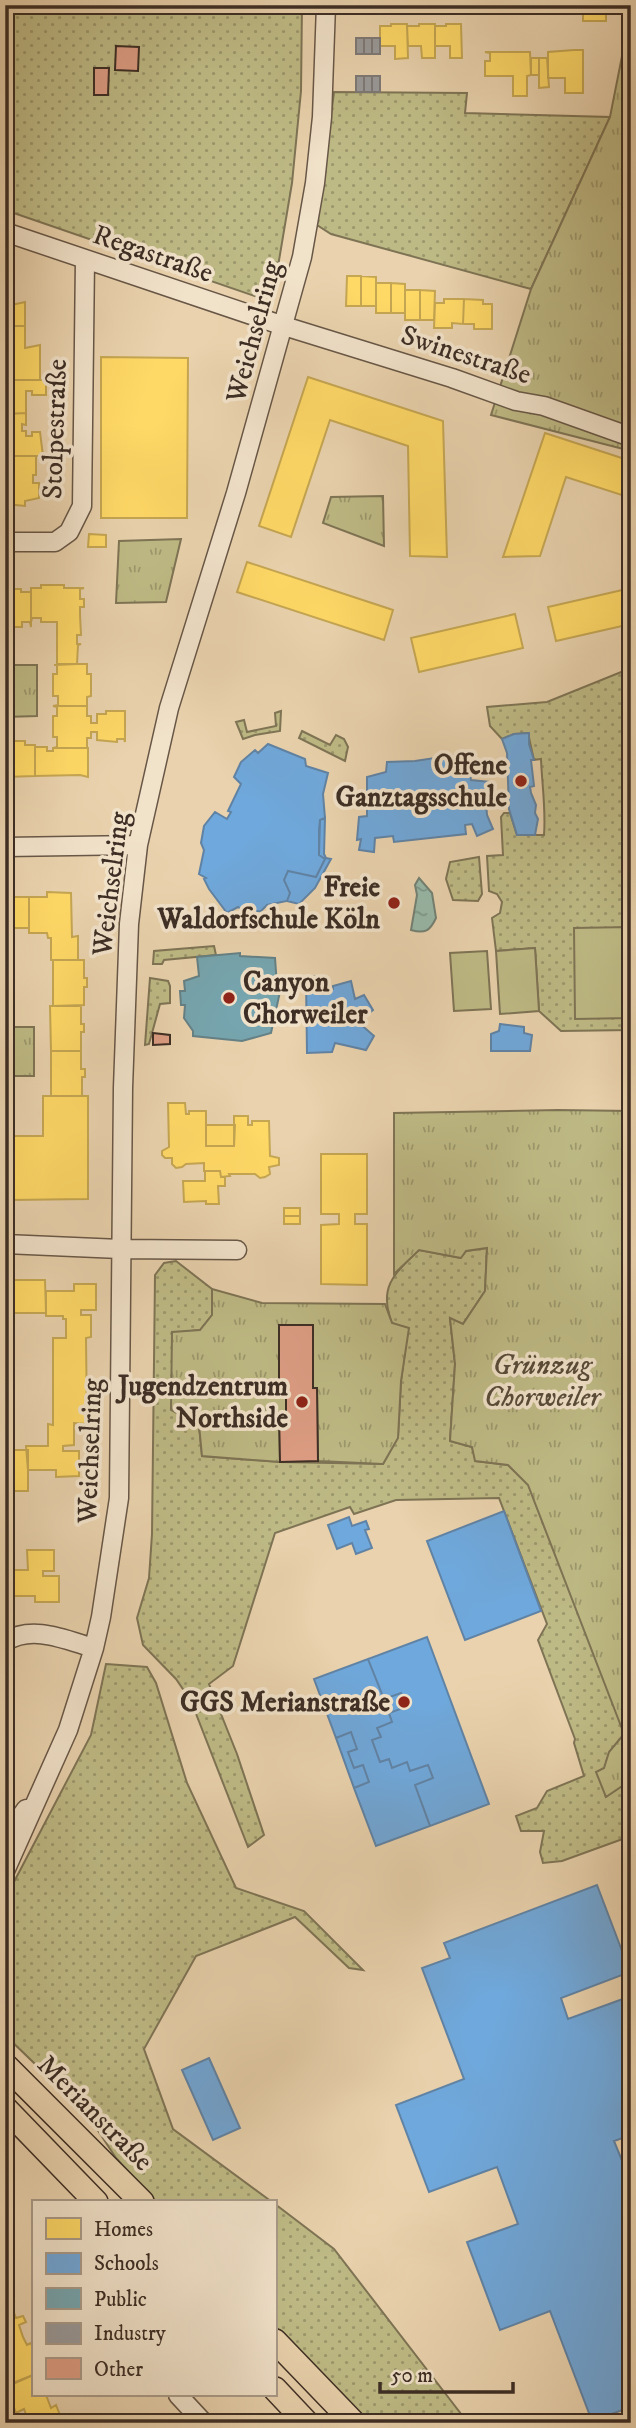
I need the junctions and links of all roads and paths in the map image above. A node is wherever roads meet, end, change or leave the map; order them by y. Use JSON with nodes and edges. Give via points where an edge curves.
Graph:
{"nodes":[{"id":1,"x":326,"y":5,"type":"edge"},
{"id":2,"x":5,"y":232,"type":"edge"},
{"id":3,"x":85,"y":258,"type":"junction"},
{"id":4,"x":284,"y":326,"type":"junction"},
{"id":5,"x":631,"y":438,"type":"edge"},
{"id":6,"x":5,"y":542,"type":"edge"},
{"id":7,"x":138,"y":845,"type":"junction"},
{"id":8,"x":5,"y":847,"type":"edge"},
{"id":9,"x":5,"y":1244,"type":"edge"},
{"id":10,"x":120,"y":1249,"type":"junction"},
{"id":11,"x":237,"y":1250,"type":"dead end"},
{"id":12,"x":5,"y":1642,"type":"edge"},
{"id":13,"x":94,"y":1648,"type":"junction"},
{"id":14,"x":46,"y":1781,"type":"junction"},
{"id":15,"x":5,"y":1839,"type":"edge"},
{"id":16,"x":5,"y":1871,"type":"edge"},
{"id":17,"x":5,"y":2065,"type":"edge"},
{"id":18,"x":5,"y":2108,"type":"edge"},
{"id":19,"x":94,"y":2200,"type":"edge"},
{"id":20,"x":140,"y":2200,"type":"edge"},
{"id":21,"x":276,"y":2341,"type":"edge"},
{"id":22,"x":276,"y":2390,"type":"edge"},
{"id":23,"x":179,"y":2396,"type":"edge"},
{"id":24,"x":204,"y":2423,"type":"edge"},
{"id":25,"x":307,"y":2423,"type":"edge"},
{"id":26,"x":354,"y":2423,"type":"edge"}],
"edges":[{"from":1,"to":4,"type":"street","name":"Weichselring","via":[[315,183]]},
{"from":2,"to":3,"type":"street","name":"Regastraße"},
{"from":3,"to":4,"type":"street","name":"Regastraße"},
{"from":3,"to":6,"type":"street","name":"Stolpestraße","via":[[82,506],[69,532],[55,542]]},
{"from":4,"to":5,"type":"street","name":"Swinestraße","via":[[544,406]]},
{"from":4,"to":7,"type":"street","name":"Weichselring","via":[[169,708]]},
{"from":7,"to":8,"type":"street"},
{"from":7,"to":10,"type":"street","name":"Weichselring","via":[[129,924]]},
{"from":9,"to":10,"type":"street"},
{"from":10,"to":11,"type":"street"},
{"from":10,"to":13,"type":"street","name":"Weichselring","via":[[119,1498]]},
{"from":12,"to":13,"type":"street","via":[[17,1634],[38,1633]]},
{"from":13,"to":14,"type":"street","name":"Weichselring"},
{"from":14,"to":15,"type":"street","name":"Weichselring"},
{"from":14,"to":16,"type":"street","name":"Weichselring"},
{"from":17,"to":20,"type":"main road","name":"Merianstraße"},
{"from":18,"to":19,"type":"main road"},
{"from":21,"to":26,"type":"main road"},
{"from":22,"to":25,"type":"main road"},
{"from":23,"to":24,"type":"street"}]}
